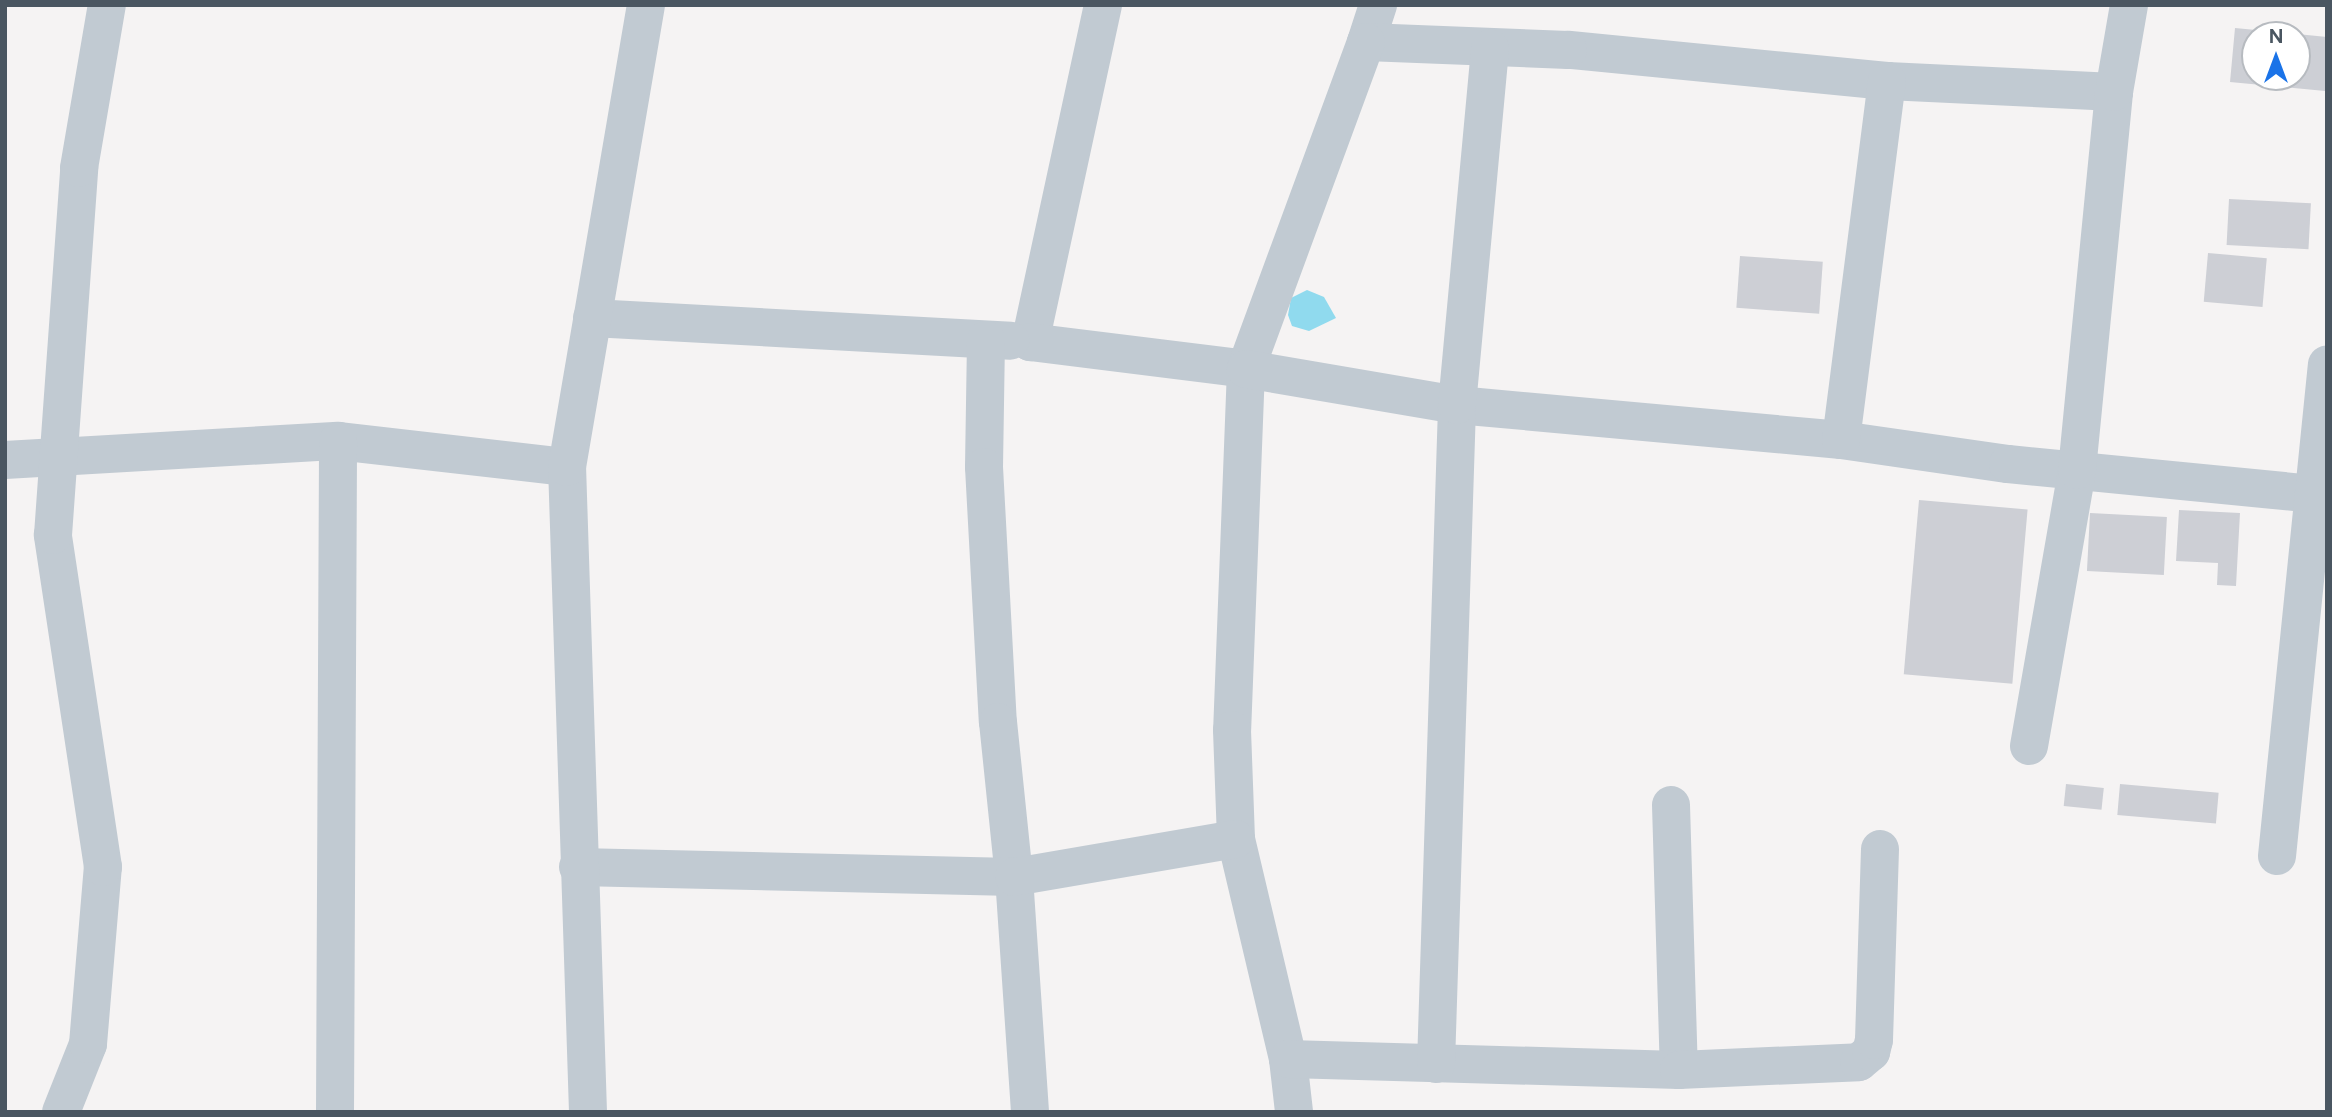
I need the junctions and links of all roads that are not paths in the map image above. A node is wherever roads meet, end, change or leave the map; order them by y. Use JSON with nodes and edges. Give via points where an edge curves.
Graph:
{"nodes":[{"id":1,"x":107,"y":5,"type":"edge"},
{"id":2,"x":646,"y":5,"type":"edge"},
{"id":3,"x":1104,"y":5,"type":"edge"},
{"id":4,"x":1378,"y":5,"type":"edge"},
{"id":5,"x":2129,"y":5,"type":"edge"},
{"id":6,"x":1366,"y":42,"type":"junction"},
{"id":7,"x":1490,"y":49,"type":"junction"},
{"id":8,"x":1887,"y":81,"type":"junction"},
{"id":9,"x":2114,"y":92,"type":"junction"},
{"id":10,"x":593,"y":318,"type":"junction"},
{"id":11,"x":986,"y":340,"type":"junction"},
{"id":12,"x":1030,"y":342,"type":"junction"},
{"id":13,"x":2327,"y":365,"type":"edge"},
{"id":14,"x":1246,"y":369,"type":"junction"},
{"id":15,"x":1457,"y":405,"type":"junction"},
{"id":16,"x":1841,"y":440,"type":"junction"},
{"id":17,"x":338,"y":441,"type":"junction"},
{"id":18,"x":59,"y":456,"type":"junction"},
{"id":19,"x":5,"y":460,"type":"edge"},
{"id":20,"x":567,"y":467,"type":"junction"},
{"id":21,"x":2077,"y":470,"type":"junction"},
{"id":22,"x":2320,"y":494,"type":"edge"},
{"id":23,"x":2029,"y":746,"type":"dead end"},
{"id":24,"x":1671,"y":805,"type":"dead end"},
{"id":25,"x":1236,"y":839,"type":"junction"},
{"id":26,"x":1880,"y":849,"type":"dead end"},
{"id":27,"x":2277,"y":856,"type":"dead end"},
{"id":28,"x":578,"y":867,"type":"junction"},
{"id":29,"x":1014,"y":877,"type":"junction"},
{"id":30,"x":1288,"y":1059,"type":"junction"},
{"id":31,"x":1436,"y":1064,"type":"junction"},
{"id":32,"x":1679,"y":1070,"type":"junction"},
{"id":33,"x":61,"y":1112,"type":"edge"},
{"id":34,"x":335,"y":1112,"type":"edge"},
{"id":35,"x":588,"y":1112,"type":"edge"},
{"id":36,"x":1030,"y":1112,"type":"edge"},
{"id":37,"x":1294,"y":1112,"type":"edge"}],
"edges":[{"from":1,"to":18,"type":"street","via":[[79,168]]},
{"from":2,"to":10,"type":"street"},
{"from":3,"to":12,"type":"street"},
{"from":4,"to":6,"type":"street"},
{"from":5,"to":9,"type":"street"},
{"from":6,"to":7,"type":"street"},
{"from":6,"to":14,"type":"street"},
{"from":7,"to":8,"type":"street","via":[[1568,50]]},
{"from":7,"to":15,"type":"street"},
{"from":8,"to":9,"type":"street"},
{"from":8,"to":16,"type":"street"},
{"from":9,"to":21,"type":"street"},
{"from":10,"to":11,"type":"street"},
{"from":10,"to":20,"type":"street"},
{"from":11,"to":12,"type":"street"},
{"from":11,"to":29,"type":"street","via":[[984,467],[998,722]]},
{"from":12,"to":14,"type":"street"},
{"from":13,"to":22,"type":"street"},
{"from":14,"to":15,"type":"street"},
{"from":14,"to":25,"type":"street","via":[[1231,730]]},
{"from":15,"to":16,"type":"street"},
{"from":15,"to":31,"type":"street"},
{"from":16,"to":21,"type":"street"},
{"from":17,"to":18,"type":"street"},
{"from":17,"to":20,"type":"street"},
{"from":17,"to":34,"type":"street"},
{"from":18,"to":19,"type":"street"},
{"from":18,"to":33,"type":"street","via":[[53,535],[103,867],[88,1044]]},
{"from":20,"to":28,"type":"street"},
{"from":21,"to":22,"type":"street"},
{"from":21,"to":23,"type":"street"},
{"from":22,"to":27,"type":"street"},
{"from":24,"to":32,"type":"street"},
{"from":25,"to":29,"type":"street"},
{"from":25,"to":30,"type":"street"},
{"from":26,"to":32,"type":"street","via":[[1871,1052],[1859,1062]]},
{"from":28,"to":29,"type":"street"},
{"from":28,"to":35,"type":"street"},
{"from":29,"to":36,"type":"street"},
{"from":30,"to":31,"type":"street"},
{"from":30,"to":37,"type":"street"},
{"from":31,"to":32,"type":"street"}]}
